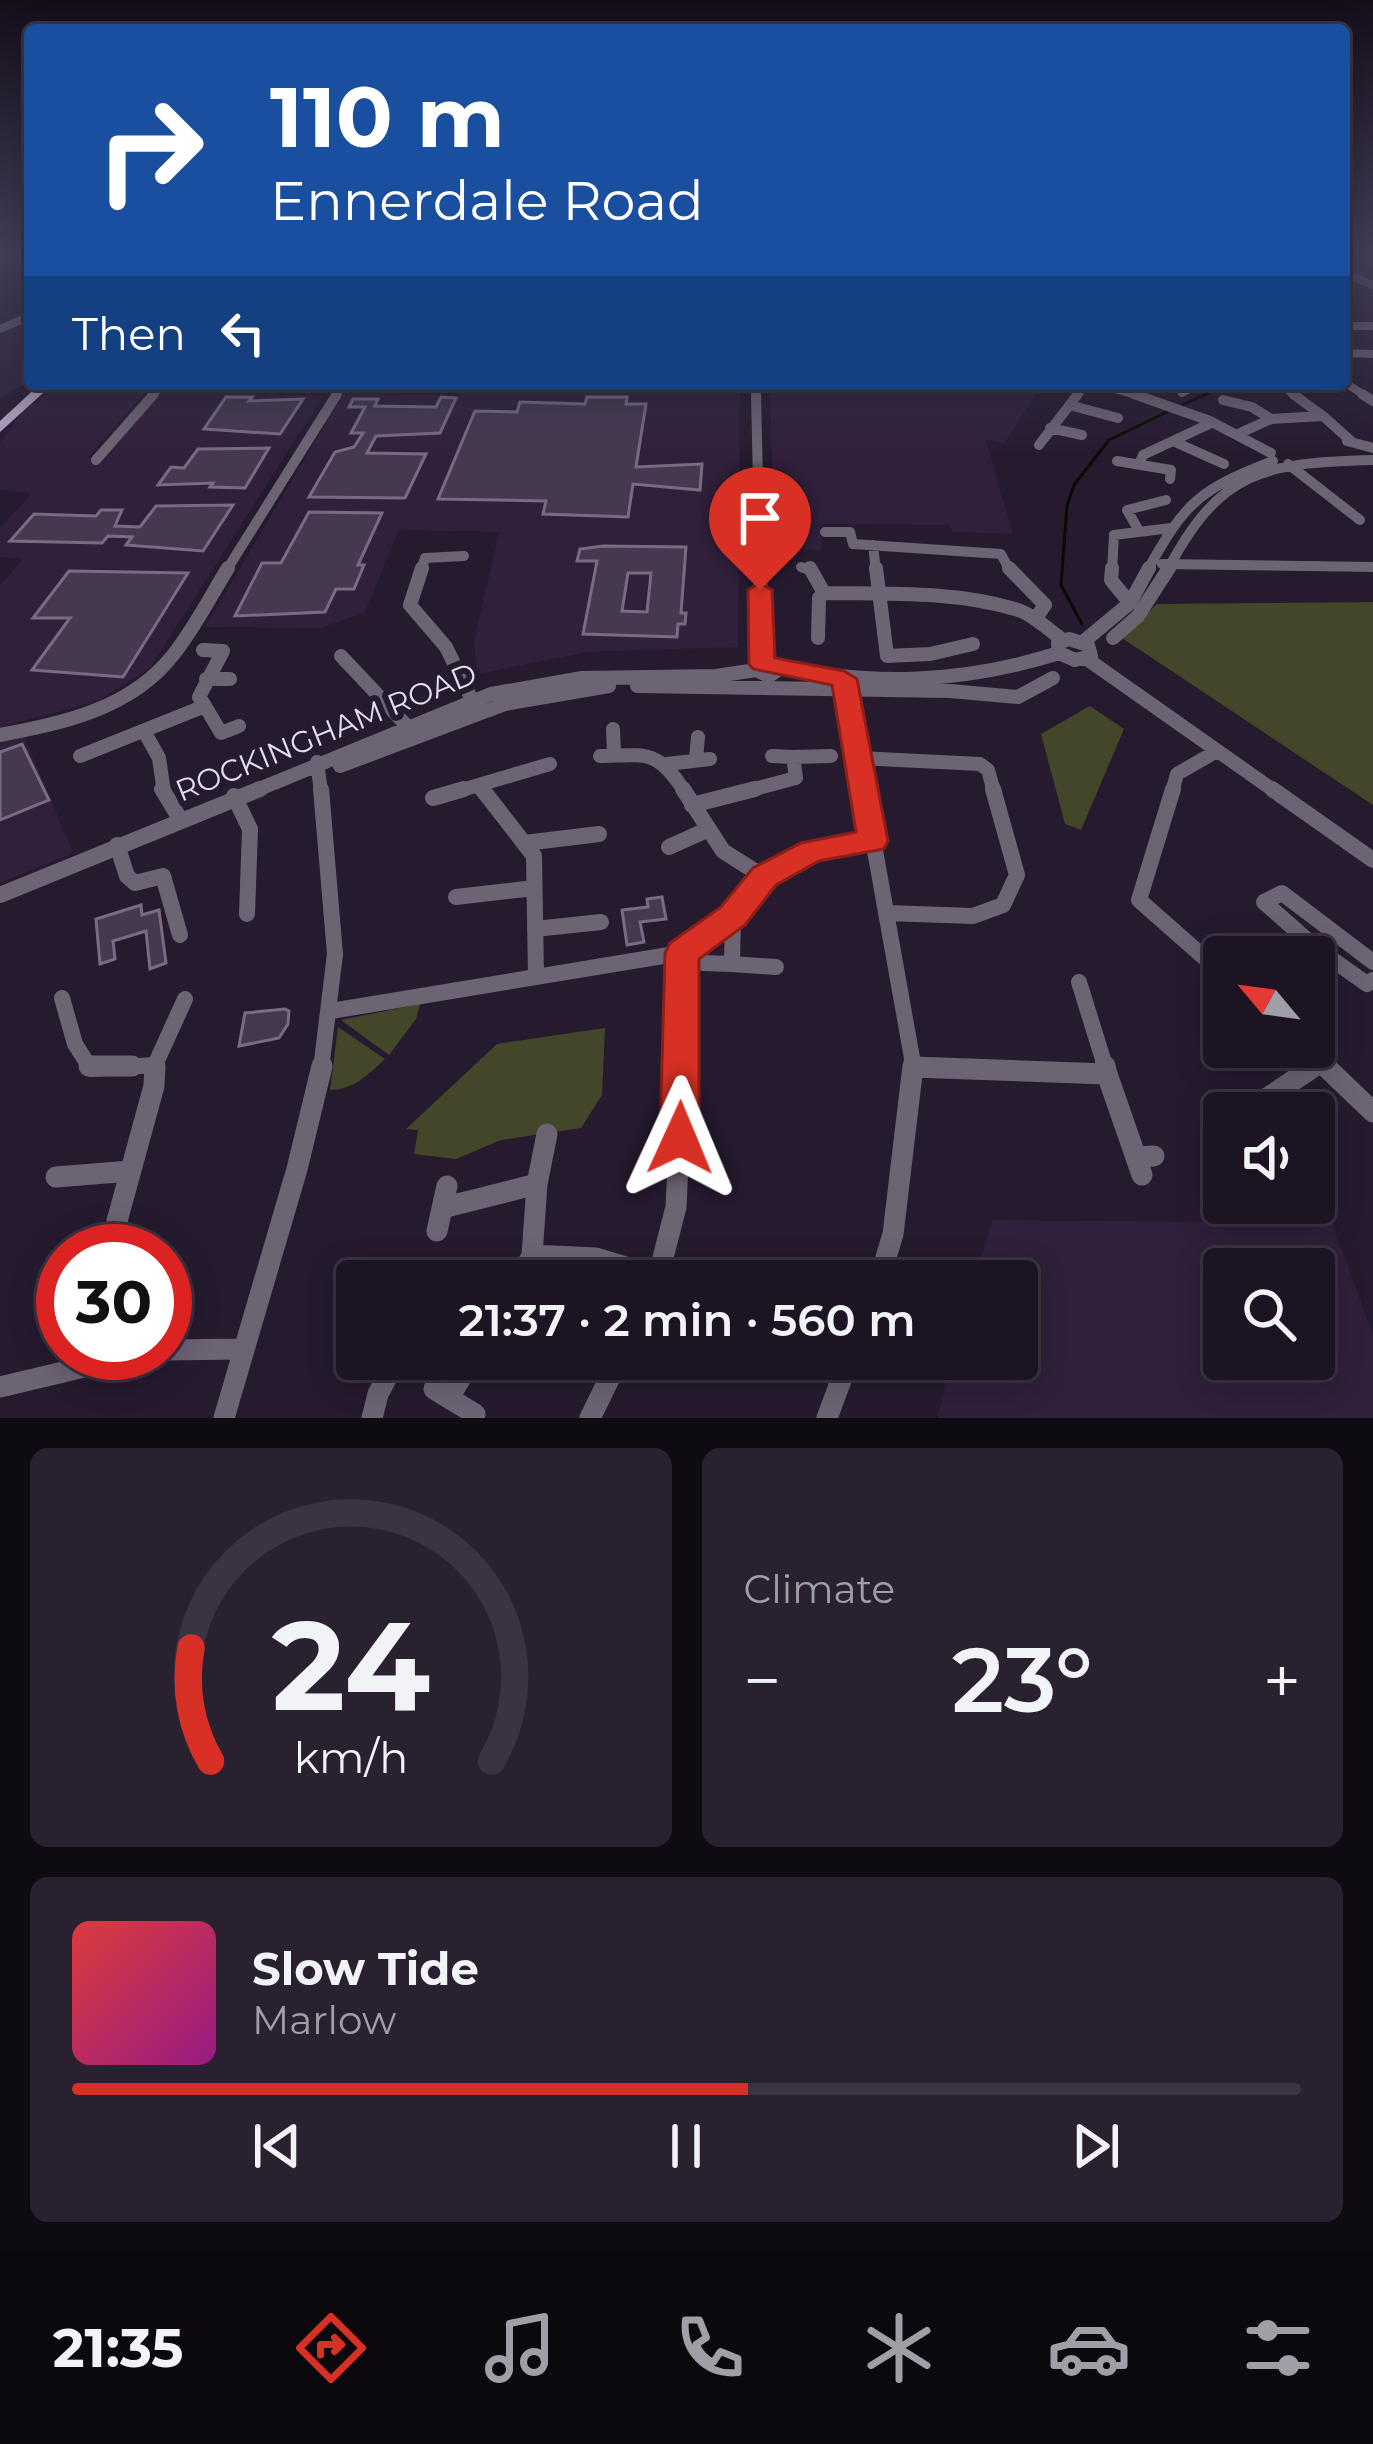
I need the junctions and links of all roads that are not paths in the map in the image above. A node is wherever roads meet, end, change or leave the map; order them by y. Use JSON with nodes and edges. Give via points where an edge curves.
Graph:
{"nodes":[{"id":1,"x":40,"y":390,"type":"edge"},
{"id":2,"x":154,"y":390,"type":"edge"},
{"id":3,"x":339,"y":390,"type":"edge"},
{"id":4,"x":756,"y":390,"type":"edge"},
{"id":5,"x":1085,"y":390,"type":"edge"},
{"id":6,"x":1119,"y":390,"type":"edge"},
{"id":7,"x":1144,"y":390,"type":"edge"},
{"id":8,"x":1288,"y":390,"type":"edge"},
{"id":9,"x":1138,"y":394,"type":"junction"},
{"id":10,"x":1264,"y":399,"type":"dead end"},
{"id":11,"x":1223,"y":400,"type":"dead end"},
{"id":12,"x":1073,"y":406,"type":"junction"},
{"id":13,"x":1252,"y":407,"type":"junction"},
{"id":14,"x":1323,"y":416,"type":"junction"},
{"id":15,"x":1118,"y":418,"type":"dead end"},
{"id":16,"x":1271,"y":419,"type":"junction"},
{"id":17,"x":1210,"y":424,"type":"junction"},
{"id":18,"x":0,"y":428,"type":"edge"},
{"id":19,"x":1050,"y":428,"type":"junction"},
{"id":20,"x":1240,"y":433,"type":"junction"},
{"id":21,"x":1082,"y":435,"type":"dead end"},
{"id":22,"x":1175,"y":442,"type":"junction"},
{"id":23,"x":1039,"y":445,"type":"dead end"},
{"id":24,"x":1373,"y":454,"type":"edge"},
{"id":25,"x":96,"y":460,"type":"dead end"},
{"id":26,"x":1282,"y":460,"type":"junction"},
{"id":27,"x":1117,"y":461,"type":"dead end"},
{"id":28,"x":1139,"y":464,"type":"junction"},
{"id":29,"x":1224,"y":464,"type":"dead end"},
{"id":30,"x":1170,"y":479,"type":"dead end"},
{"id":31,"x":1231,"y":482,"type":"junction"},
{"id":32,"x":1166,"y":500,"type":"dead end"},
{"id":33,"x":1360,"y":520,"type":"dead end"},
{"id":34,"x":1171,"y":528,"type":"junction"},
{"id":35,"x":1138,"y":529,"type":"junction"},
{"id":36,"x":825,"y":532,"type":"dead end"},
{"id":37,"x":873,"y":545,"type":"junction"},
{"id":38,"x":464,"y":556,"type":"dead end"},
{"id":39,"x":1154,"y":561,"type":"junction"},
{"id":40,"x":1171,"y":566,"type":"junction"},
{"id":41,"x":1373,"y":567,"type":"edge"},
{"id":42,"x":810,"y":568,"type":"dead end"},
{"id":43,"x":824,"y":593,"type":"junction"},
{"id":44,"x":880,"y":594,"type":"junction"},
{"id":45,"x":1130,"y":603,"type":"junction"},
{"id":46,"x":1036,"y":618,"type":"junction"},
{"id":47,"x":818,"y":638,"type":"dead end"},
{"id":48,"x":1113,"y":638,"type":"dead end"},
{"id":49,"x":961,"y":643,"type":"dead end"},
{"id":50,"x":1061,"y":646,"type":"junction"},
{"id":51,"x":203,"y":650,"type":"dead end"},
{"id":52,"x":1085,"y":651,"type":"junction"},
{"id":53,"x":341,"y":656,"type":"dead end"},
{"id":54,"x":759,"y":667,"type":"junction"},
{"id":55,"x":1053,"y":678,"type":"dead end"},
{"id":56,"x":206,"y":679,"type":"junction"},
{"id":57,"x":230,"y":679,"type":"dead end"},
{"id":58,"x":844,"y":685,"type":"junction"},
{"id":59,"x":472,"y":700,"type":"junction"},
{"id":60,"x":205,"y":706,"type":"junction"},
{"id":61,"x":239,"y":726,"type":"dead end"},
{"id":62,"x":407,"y":726,"type":"junction"},
{"id":63,"x":614,"y":729,"type":"dead end"},
{"id":64,"x":144,"y":731,"type":"junction"},
{"id":65,"x":0,"y":735,"type":"edge"},
{"id":66,"x":698,"y":737,"type":"dead end"},
{"id":67,"x":1217,"y":751,"type":"junction"},
{"id":68,"x":772,"y":756,"type":"dead end"},
{"id":69,"x":831,"y":756,"type":"dead end"},
{"id":70,"x":793,"y":757,"type":"junction"},
{"id":71,"x":80,"y":758,"type":"dead end"},
{"id":72,"x":858,"y":758,"type":"junction"},
{"id":73,"x":317,"y":762,"type":"junction"},
{"id":74,"x":543,"y":762,"type":"dead end"},
{"id":75,"x":667,"y":764,"type":"junction"},
{"id":76,"x":340,"y":766,"type":"dead end"},
{"id":77,"x":480,"y":786,"type":"junction"},
{"id":78,"x":234,"y":796,"type":"junction"},
{"id":79,"x":433,"y":798,"type":"dead end"},
{"id":80,"x":692,"y":805,"type":"junction"},
{"id":81,"x":180,"y":818,"type":"junction"},
{"id":82,"x":709,"y":829,"type":"junction"},
{"id":83,"x":599,"y":834,"type":"dead end"},
{"id":84,"x":873,"y":841,"type":"junction"},
{"id":85,"x":525,"y":843,"type":"junction"},
{"id":86,"x":118,"y":845,"type":"junction"},
{"id":87,"x":670,"y":847,"type":"dead end"},
{"id":88,"x":1373,"y":860,"type":"edge"},
{"id":89,"x":764,"y":877,"type":"junction"},
{"id":90,"x":534,"y":888,"type":"junction"},
{"id":91,"x":0,"y":895,"type":"edge"},
{"id":92,"x":456,"y":897,"type":"dead end"},
{"id":93,"x":886,"y":913,"type":"junction"},
{"id":94,"x":247,"y":914,"type":"dead end"},
{"id":95,"x":733,"y":916,"type":"junction"},
{"id":96,"x":601,"y":922,"type":"dead end"},
{"id":97,"x":535,"y":929,"type":"junction"},
{"id":98,"x":180,"y":935,"type":"dead end"},
{"id":99,"x":1293,"y":936,"type":"edge"},
{"id":100,"x":682,"y":953,"type":"junction"},
{"id":101,"x":1203,"y":956,"type":"edge"},
{"id":102,"x":1373,"y":962,"type":"edge"},
{"id":103,"x":703,"y":963,"type":"dead end"},
{"id":104,"x":732,"y":964,"type":"junction"},
{"id":105,"x":776,"y":967,"type":"dead end"},
{"id":106,"x":1335,"y":967,"type":"edge"},
{"id":107,"x":536,"y":977,"type":"junction"},
{"id":108,"x":1373,"y":980,"type":"edge"},
{"id":109,"x":1087,"y":992,"type":"dead end"},
{"id":110,"x":62,"y":998,"type":"dead end"},
{"id":111,"x":185,"y":999,"type":"dead end"},
{"id":112,"x":331,"y":1011,"type":"junction"},
{"id":113,"x":155,"y":1065,"type":"junction"},
{"id":114,"x":913,"y":1066,"type":"junction"},
{"id":115,"x":1312,"y":1068,"type":"edge"},
{"id":116,"x":1330,"y":1068,"type":"edge"},
{"id":117,"x":1107,"y":1074,"type":"junction"},
{"id":118,"x":1276,"y":1092,"type":"edge"},
{"id":119,"x":1372,"y":1107,"type":"edge"},
{"id":120,"x":547,"y":1135,"type":"dead end"},
{"id":121,"x":1144,"y":1163,"type":"dead end"},
{"id":122,"x":131,"y":1171,"type":"junction"},
{"id":123,"x":56,"y":1177,"type":"dead end"},
{"id":124,"x":537,"y":1184,"type":"junction"},
{"id":125,"x":118,"y":1224,"type":"edge"},
{"id":126,"x":437,"y":1231,"type":"dead end"},
{"id":127,"x":532,"y":1255,"type":"junction"},
{"id":128,"x":530,"y":1260,"type":"edge"},
{"id":129,"x":602,"y":1260,"type":"edge"},
{"id":130,"x":665,"y":1260,"type":"edge"},
{"id":131,"x":885,"y":1260,"type":"edge"},
{"id":132,"x":242,"y":1348,"type":"junction"},
{"id":133,"x":192,"y":1349,"type":"edge"},
{"id":134,"x":36,"y":1379,"type":"edge"},
{"id":135,"x":388,"y":1380,"type":"edge"},
{"id":136,"x":453,"y":1380,"type":"edge"},
{"id":137,"x":609,"y":1380,"type":"edge"},
{"id":138,"x":841,"y":1380,"type":"edge"},
{"id":139,"x":0,"y":1388,"type":"edge"},
{"id":140,"x":475,"y":1414,"type":"dead end"},
{"id":141,"x":224,"y":1418,"type":"edge"},
{"id":142,"x":372,"y":1418,"type":"edge"},
{"id":143,"x":590,"y":1418,"type":"edge"},
{"id":144,"x":827,"y":1418,"type":"edge"}],
"edges":[{"from":1,"to":18,"type":"main road"},
{"from":2,"to":25,"type":"street"},
{"from":3,"to":65,"type":"street","via":[[160,669],[136,694],[76,720]]},
{"from":4,"to":54,"type":"street"},
{"from":5,"to":12,"type":"street"},
{"from":6,"to":9,"type":"street"},
{"from":7,"to":9,"type":"street"},
{"from":8,"to":14,"type":"street"},
{"from":9,"to":17,"type":"street"},
{"from":10,"to":13,"type":"street"},
{"from":11,"to":13,"type":"street"},
{"from":12,"to":15,"type":"street"},
{"from":12,"to":19,"type":"street"},
{"from":13,"to":16,"type":"street"},
{"from":14,"to":16,"type":"street"},
{"from":14,"to":24,"type":"street"},
{"from":16,"to":20,"type":"street"},
{"from":17,"to":20,"type":"street"},
{"from":17,"to":22,"type":"street"},
{"from":19,"to":21,"type":"street"},
{"from":19,"to":23,"type":"street"},
{"from":20,"to":26,"type":"street"},
{"from":22,"to":28,"type":"street","via":[[1142,455]]},
{"from":22,"to":29,"type":"street"},
{"from":24,"to":26,"type":"street"},
{"from":26,"to":31,"type":"street"},
{"from":26,"to":31,"type":"street"},
{"from":26,"to":33,"type":"street"},
{"from":27,"to":28,"type":"street"},
{"from":28,"to":30,"type":"street","via":[[1171,470]]},
{"from":31,"to":34,"type":"street","via":[[1194,500]]},
{"from":31,"to":40,"type":"street","via":[[1204,507]]},
{"from":32,"to":35,"type":"street","via":[[1127,510]]},
{"from":34,"to":35,"type":"street"},
{"from":34,"to":39,"type":"street"},
{"from":35,"to":45,"type":"street","via":[[1114,535],[1112,580]]},
{"from":36,"to":37,"type":"street","via":[[850,532],[853,544]]},
{"from":37,"to":44,"type":"street"},
{"from":37,"to":46,"type":"street","via":[[1001,554],[1045,605]]},
{"from":38,"to":59,"type":"street","via":[[425,558],[410,610],[446,647]]},
{"from":39,"to":40,"type":"street"},
{"from":39,"to":45,"type":"street"},
{"from":40,"to":41,"type":"street"},
{"from":40,"to":48,"type":"street","via":[[1140,617]]},
{"from":42,"to":43,"type":"street"},
{"from":43,"to":44,"type":"street"},
{"from":43,"to":47,"type":"street"},
{"from":44,"to":46,"type":"street","via":[[961,596]]},
{"from":44,"to":49,"type":"street","via":[[880,656]]},
{"from":45,"to":52,"type":"street"},
{"from":46,"to":50,"type":"street"},
{"from":50,"to":52,"type":"street","via":[[1069,659]]},
{"from":50,"to":58,"type":"street","via":[[954,679]]},
{"from":51,"to":56,"type":"street","via":[[223,651]]},
{"from":52,"to":67,"type":"street"},
{"from":53,"to":62,"type":"street"},
{"from":54,"to":58,"type":"street"},
{"from":54,"to":59,"type":"street","name":"ROCKINGHAM ROAD","via":[[716,676],[582,678]]},
{"from":55,"to":58,"type":"street","via":[[1018,697]]},
{"from":56,"to":57,"type":"street"},
{"from":56,"to":60,"type":"street","via":[[199,697]]},
{"from":58,"to":72,"type":"street"},
{"from":58,"to":76,"type":"street","via":[[548,692],[467,713]]},
{"from":59,"to":62,"type":"street","name":"ROCKINGHAM ROAD"},
{"from":60,"to":61,"type":"street","via":[[221,733]]},
{"from":60,"to":64,"type":"street"},
{"from":62,"to":73,"type":"street","name":"ROCKINGHAM ROAD"},
{"from":63,"to":75,"type":"street","via":[[607,756],[652,755]]},
{"from":64,"to":71,"type":"street"},
{"from":64,"to":81,"type":"street"},
{"from":66,"to":75,"type":"street","via":[[703,759]]},
{"from":67,"to":88,"type":"street"},
{"from":67,"to":101,"type":"street","via":[[1177,774],[1139,900]]},
{"from":68,"to":70,"type":"street"},
{"from":69,"to":70,"type":"street"},
{"from":70,"to":80,"type":"street","via":[[796,778]]},
{"from":72,"to":84,"type":"street"},
{"from":72,"to":93,"type":"street","via":[[980,764],[1017,874],[1003,905],[973,916]]},
{"from":73,"to":78,"type":"street","name":"ROCKINGHAM ROAD"},
{"from":73,"to":112,"type":"street","via":[[331,857]]},
{"from":74,"to":77,"type":"street"},
{"from":75,"to":80,"type":"street"},
{"from":77,"to":79,"type":"street"},
{"from":77,"to":85,"type":"street"},
{"from":78,"to":81,"type":"street","name":"ROCKINGHAM ROAD"},
{"from":78,"to":94,"type":"street","via":[[250,829]]},
{"from":80,"to":82,"type":"street"},
{"from":81,"to":86,"type":"street","name":"ROCKINGHAM ROAD"},
{"from":82,"to":87,"type":"street"},
{"from":82,"to":89,"type":"street","via":[[723,851]]},
{"from":83,"to":85,"type":"street","via":[[565,830]]},
{"from":84,"to":89,"type":"street","via":[[812,851]]},
{"from":84,"to":93,"type":"street"},
{"from":85,"to":90,"type":"street","via":[[534,856]]},
{"from":86,"to":91,"type":"street","name":"ROCKINGHAM ROAD"},
{"from":86,"to":98,"type":"street","via":[[135,883],[163,876]]},
{"from":89,"to":95,"type":"street"},
{"from":90,"to":92,"type":"street"},
{"from":90,"to":97,"type":"street"},
{"from":93,"to":114,"type":"street"},
{"from":95,"to":100,"type":"street"},
{"from":95,"to":104,"type":"street"},
{"from":96,"to":97,"type":"street"},
{"from":97,"to":107,"type":"street"},
{"from":99,"to":102,"type":"street","via":[[1264,902],[1282,893]]},
{"from":100,"to":107,"type":"street"},
{"from":100,"to":130,"type":"street","via":[[680,1138]]},
{"from":103,"to":104,"type":"street"},
{"from":104,"to":105,"type":"street"},
{"from":106,"to":108,"type":"street"},
{"from":107,"to":112,"type":"street"},
{"from":109,"to":117,"type":"street"},
{"from":110,"to":113,"type":"street","via":[[92,1069]]},
{"from":111,"to":113,"type":"street"},
{"from":112,"to":132,"type":"street"},
{"from":113,"to":122,"type":"street"},
{"from":114,"to":117,"type":"street"},
{"from":114,"to":131,"type":"street"},
{"from":115,"to":118,"type":"street"},
{"from":116,"to":119,"type":"street"},
{"from":117,"to":121,"type":"street"},
{"from":120,"to":124,"type":"street"},
{"from":122,"to":123,"type":"street"},
{"from":122,"to":125,"type":"street"},
{"from":124,"to":126,"type":"street","via":[[476,1204],[444,1197]]},
{"from":124,"to":127,"type":"street"},
{"from":127,"to":128,"type":"street"},
{"from":127,"to":129,"type":"street"},
{"from":132,"to":133,"type":"street"},
{"from":132,"to":141,"type":"street"},
{"from":134,"to":139,"type":"street"},
{"from":135,"to":142,"type":"street"},
{"from":136,"to":140,"type":"street","via":[[441,1393]]},
{"from":137,"to":143,"type":"street"},
{"from":138,"to":144,"type":"street"}]}
